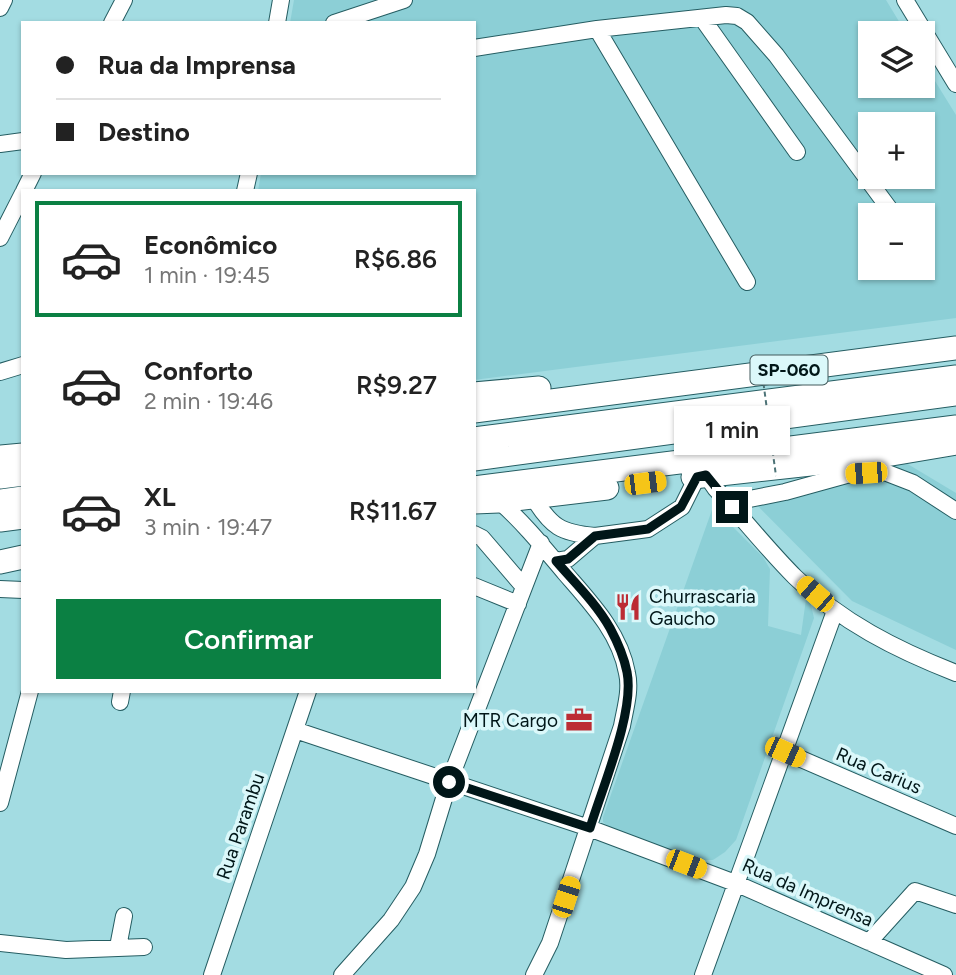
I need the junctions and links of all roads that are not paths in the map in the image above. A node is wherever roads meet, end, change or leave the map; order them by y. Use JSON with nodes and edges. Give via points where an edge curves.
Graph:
{"nodes":[{"id":1,"x":4,"y":0,"type":"edge"},
{"id":2,"x":124,"y":0,"type":"edge"},
{"id":3,"x":281,"y":0,"type":"edge"},
{"id":4,"x":404,"y":0,"type":"edge"},
{"id":5,"x":905,"y":0,"type":"edge"},
{"id":6,"x":0,"y":8,"type":"edge"},
{"id":7,"x":702,"y":18,"type":"junction"},
{"id":8,"x":113,"y":21,"type":"edge"},
{"id":9,"x":277,"y":21,"type":"edge"},
{"id":10,"x":340,"y":21,"type":"edge"},
{"id":11,"x":597,"y":29,"type":"junction"},
{"id":12,"x":476,"y":48,"type":"edge"},
{"id":13,"x":956,"y":84,"type":"edge"},
{"id":14,"x":21,"y":141,"type":"edge"},
{"id":15,"x":0,"y":145,"type":"edge"},
{"id":16,"x":797,"y":152,"type":"dead end"},
{"id":17,"x":21,"y":196,"type":"edge"},
{"id":18,"x":885,"y":203,"type":"edge"},
{"id":19,"x":0,"y":238,"type":"edge"},
{"id":20,"x":747,"y":282,"type":"dead end"},
{"id":21,"x":956,"y":348,"type":"edge"},
{"id":22,"x":21,"y":366,"type":"edge"},
{"id":23,"x":0,"y":372,"type":"edge"},
{"id":24,"x":956,"y":377,"type":"edge"},
{"id":25,"x":622,"y":391,"type":"junction"},
{"id":26,"x":476,"y":394,"type":"edge"},
{"id":27,"x":956,"y":394,"type":"edge"},
{"id":28,"x":757,"y":401,"type":"junction"},
{"id":29,"x":476,"y":411,"type":"edge"},
{"id":30,"x":476,"y":425,"type":"edge"},
{"id":31,"x":956,"y":427,"type":"edge"},
{"id":32,"x":476,"y":439,"type":"edge"},
{"id":33,"x":956,"y":443,"type":"edge"},
{"id":34,"x":21,"y":455,"type":"edge"},
{"id":35,"x":0,"y":457,"type":"edge"},
{"id":36,"x":476,"y":459,"type":"edge"},
{"id":37,"x":21,"y":474,"type":"edge"},
{"id":38,"x":702,"y":476,"type":"junction"},
{"id":39,"x":0,"y":477,"type":"edge"},
{"id":40,"x":476,"y":488,"type":"edge"},
{"id":41,"x":21,"y":498,"type":"edge"},
{"id":42,"x":530,"y":498,"type":"junction"},
{"id":43,"x":0,"y":501,"type":"edge"},
{"id":44,"x":499,"y":501,"type":"junction"},
{"id":45,"x":476,"y":502,"type":"edge"},
{"id":46,"x":729,"y":503,"type":"junction"},
{"id":47,"x":956,"y":511,"type":"edge"},
{"id":48,"x":21,"y":517,"type":"edge"},
{"id":49,"x":0,"y":520,"type":"edge"},
{"id":50,"x":523,"y":523,"type":"junction"},
{"id":51,"x":476,"y":535,"type":"edge"},
{"id":52,"x":595,"y":536,"type":"junction"},
{"id":53,"x":541,"y":543,"type":"junction"},
{"id":54,"x":21,"y":547,"type":"edge"},
{"id":55,"x":0,"y":551,"type":"edge"},
{"id":56,"x":21,"y":557,"type":"edge"},
{"id":57,"x":556,"y":561,"type":"junction"},
{"id":58,"x":0,"y":562,"type":"edge"},
{"id":59,"x":476,"y":587,"type":"edge"},
{"id":60,"x":524,"y":587,"type":"junction"},
{"id":61,"x":0,"y":589,"type":"edge"},
{"id":62,"x":21,"y":590,"type":"edge"},
{"id":63,"x":518,"y":604,"type":"junction"},
{"id":64,"x":835,"y":611,"type":"junction"},
{"id":65,"x":956,"y":673,"type":"edge"},
{"id":66,"x":29,"y":693,"type":"edge"},
{"id":67,"x":307,"y":693,"type":"edge"},
{"id":68,"x":295,"y":730,"type":"junction"},
{"id":69,"x":785,"y":752,"type":"junction"},
{"id":70,"x":449,"y":782,"type":"junction"},
{"id":71,"x":0,"y":803,"type":"edge"},
{"id":72,"x":956,"y":826,"type":"edge"},
{"id":73,"x":590,"y":828,"type":"junction"},
{"id":74,"x":735,"y":883,"type":"junction"},
{"id":75,"x":956,"y":905,"type":"edge"},
{"id":76,"x":124,"y":916,"type":"dead end"},
{"id":77,"x":869,"y":942,"type":"junction"},
{"id":78,"x":0,"y":943,"type":"edge"},
{"id":79,"x":118,"y":947,"type":"junction"},
{"id":80,"x":144,"y":947,"type":"dead end"},
{"id":81,"x":212,"y":975,"type":"edge"},
{"id":82,"x":342,"y":975,"type":"edge"},
{"id":83,"x":534,"y":975,"type":"edge"},
{"id":84,"x":703,"y":975,"type":"edge"},
{"id":85,"x":944,"y":975,"type":"edge"}],
"edges":[{"from":1,"to":6,"type":"street"},
{"from":2,"to":8,"type":"street"},
{"from":3,"to":9,"type":"street"},
{"from":4,"to":10,"type":"street"},
{"from":5,"to":13,"type":"street"},
{"from":7,"to":11,"type":"street"},
{"from":7,"to":16,"type":"street"},
{"from":7,"to":18,"type":"street","via":[[726,15],[747,22]]},
{"from":11,"to":12,"type":"street"},
{"from":11,"to":20,"type":"street"},
{"from":14,"to":15,"type":"street"},
{"from":17,"to":19,"type":"street"},
{"from":21,"to":25,"type":"highway","number":"SP-060"},
{"from":22,"to":23,"type":"street"},
{"from":24,"to":28,"type":"highway","number":"SP-060"},
{"from":25,"to":26,"type":"highway","via":[[565,387]]},
{"from":25,"to":29,"type":"highway","number":"SP-060"},
{"from":27,"to":36,"type":"highway","number":"SP-060"},
{"from":28,"to":30,"type":"highway","via":[[724,400]]},
{"from":28,"to":32,"type":"highway","number":"SP-060"},
{"from":31,"to":40,"type":"highway"},
{"from":33,"to":38,"type":"highway"},
{"from":34,"to":35,"type":"highway"},
{"from":37,"to":39,"type":"highway"},
{"from":38,"to":42,"type":"highway"},
{"from":38,"to":46,"type":"street"},
{"from":38,"to":52,"type":"street","via":[[681,507],[654,526]]},
{"from":41,"to":43,"type":"highway"},
{"from":42,"to":44,"type":"highway"},
{"from":42,"to":50,"type":"street","via":[[522,511]]},
{"from":42,"to":52,"type":"street","via":[[568,534]]},
{"from":44,"to":45,"type":"highway"},
{"from":44,"to":50,"type":"street"},
{"from":46,"to":47,"type":"street","via":[[850,474],[882,471],[913,483]]},
{"from":46,"to":64,"type":"street","via":[[796,577]]},
{"from":48,"to":49,"type":"highway"},
{"from":50,"to":53,"type":"street"},
{"from":51,"to":60,"type":"street"},
{"from":52,"to":57,"type":"street","via":[[568,559]]},
{"from":53,"to":57,"type":"street"},
{"from":53,"to":60,"type":"street"},
{"from":54,"to":55,"type":"highway"},
{"from":56,"to":58,"type":"highway"},
{"from":57,"to":73,"type":"street","via":[[608,625],[628,674],[628,699]]},
{"from":59,"to":63,"type":"street"},
{"from":60,"to":63,"type":"street"},
{"from":61,"to":62,"type":"street"},
{"from":63,"to":70,"type":"street"},
{"from":64,"to":65,"type":"street","via":[[869,634]]},
{"from":64,"to":69,"type":"street"},
{"from":66,"to":71,"type":"street"},
{"from":67,"to":68,"type":"street","name":"Rua Parambu"},
{"from":68,"to":70,"type":"street","name":"Rua da Imprensa"},
{"from":68,"to":81,"type":"street","name":"Rua Parambu"},
{"from":69,"to":72,"type":"street","name":"Rua Carius"},
{"from":69,"to":74,"type":"street"},
{"from":70,"to":73,"type":"street","name":"Rua da Imprensa"},
{"from":70,"to":82,"type":"street","via":[[413,887],[391,920]]},
{"from":73,"to":74,"type":"street","name":"Rua da Imprensa"},
{"from":73,"to":83,"type":"street","via":[[550,943]]},
{"from":74,"to":77,"type":"street","name":"Rua da Imprensa"},
{"from":74,"to":84,"type":"street"},
{"from":75,"to":77,"type":"street","via":[[915,891]]},
{"from":76,"to":79,"type":"street"},
{"from":77,"to":85,"type":"street","name":"Rua da Imprensa"},
{"from":78,"to":79,"type":"street","via":[[66,950]]},
{"from":79,"to":80,"type":"street"}]}
